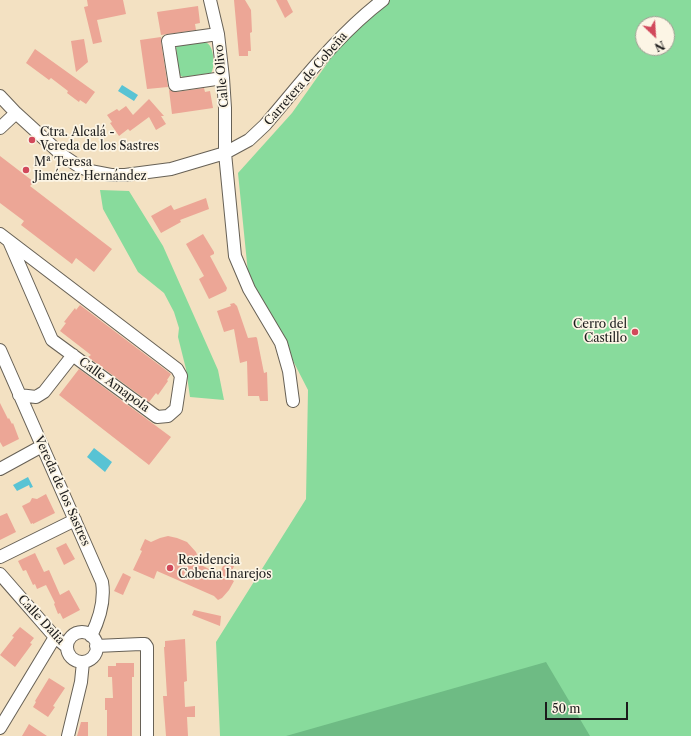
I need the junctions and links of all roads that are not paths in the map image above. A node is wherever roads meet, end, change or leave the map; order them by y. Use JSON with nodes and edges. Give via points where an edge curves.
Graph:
{"nodes":[{"id":1,"x":210,"y":0,"type":"edge"},
{"id":2,"x":384,"y":0,"type":"edge"},
{"id":3,"x":218,"y":34,"type":"junction"},
{"id":4,"x":223,"y":78,"type":"junction"},
{"id":5,"x":0,"y":96,"type":"edge"},
{"id":6,"x":16,"y":113,"type":"junction"},
{"id":7,"x":0,"y":128,"type":"edge"},
{"id":8,"x":225,"y":153,"type":"junction"},
{"id":9,"x":5,"y":238,"type":"edge"},
{"id":10,"x":1,"y":355,"type":"edge"},
{"id":11,"x":73,"y":355,"type":"junction"},
{"id":12,"x":19,"y":395,"type":"junction"},
{"id":13,"x":293,"y":401,"type":"dead end"},
{"id":14,"x":42,"y":446,"type":"junction"},
{"id":15,"x":0,"y":469,"type":"edge"},
{"id":16,"x":75,"y":520,"type":"junction"},
{"id":17,"x":0,"y":557,"type":"edge"},
{"id":18,"x":0,"y":574,"type":"edge"},
{"id":19,"x":55,"y":637,"type":"junction"},
{"id":20,"x":94,"y":641,"type":"junction"},
{"id":21,"x":67,"y":647,"type":"junction"},
{"id":22,"x":83,"y":662,"type":"junction"},
{"id":23,"x":0,"y":728,"type":"edge"},
{"id":24,"x":68,"y":736,"type":"edge"},
{"id":25,"x":147,"y":736,"type":"edge"}],
"edges":[{"from":1,"to":3,"type":"street","name":"Calle Olivo"},
{"from":2,"to":8,"type":"street","name":"Carretera de Cobeña","via":[[332,47],[265,126],[249,140]]},
{"from":3,"to":4,"type":"street","name":"Calle Olivo"},
{"from":3,"to":4,"type":"street","via":[[168,41],[175,85]]},
{"from":4,"to":8,"type":"street","name":"Calle Olivo"},
{"from":5,"to":6,"type":"street","name":"Carretera de Cobeña"},
{"from":6,"to":7,"type":"street"},
{"from":6,"to":8,"type":"street","name":"Carretera de Cobeña","via":[[62,155],[80,167],[100,174],[125,176],[171,169]]},
{"from":8,"to":13,"type":"street","name":"Calle Olivo","via":[[235,256],[249,289],[281,343],[289,371]]},
{"from":9,"to":11,"type":"street","name":"Calle Amapola","via":[[52,340]]},
{"from":9,"to":11,"type":"street","name":"Calle Amapola","via":[[177,368],[181,376],[176,409],[168,416],[157,416]]},
{"from":10,"to":12,"type":"street","name":"Vereda de los Sastres"},
{"from":11,"to":12,"type":"street","via":[[44,392],[36,397]]},
{"from":12,"to":14,"type":"street","name":"Vereda de los Sastres"},
{"from":14,"to":15,"type":"street"},
{"from":14,"to":16,"type":"street","name":"Vereda de los Sastres"},
{"from":16,"to":17,"type":"street"},
{"from":16,"to":20,"type":"street","name":"Vereda de los Sastres","via":[[102,586],[103,594]]},
{"from":18,"to":19,"type":"street","name":"Calle Dalia"},
{"from":19,"to":21,"type":"street","name":"Calle Dalia"},
{"from":19,"to":23,"type":"street"},
{"from":20,"to":21,"type":"street","via":[[87,633],[78,633],[70,638]]},
{"from":20,"to":22,"type":"street","name":"Vereda de los Sastres","via":[[94,655]]},
{"from":20,"to":25,"type":"street","via":[[145,644],[147,647]]},
{"from":21,"to":22,"type":"street","via":[[73,660]]},
{"from":22,"to":24,"type":"street","via":[[81,682]]}]}
